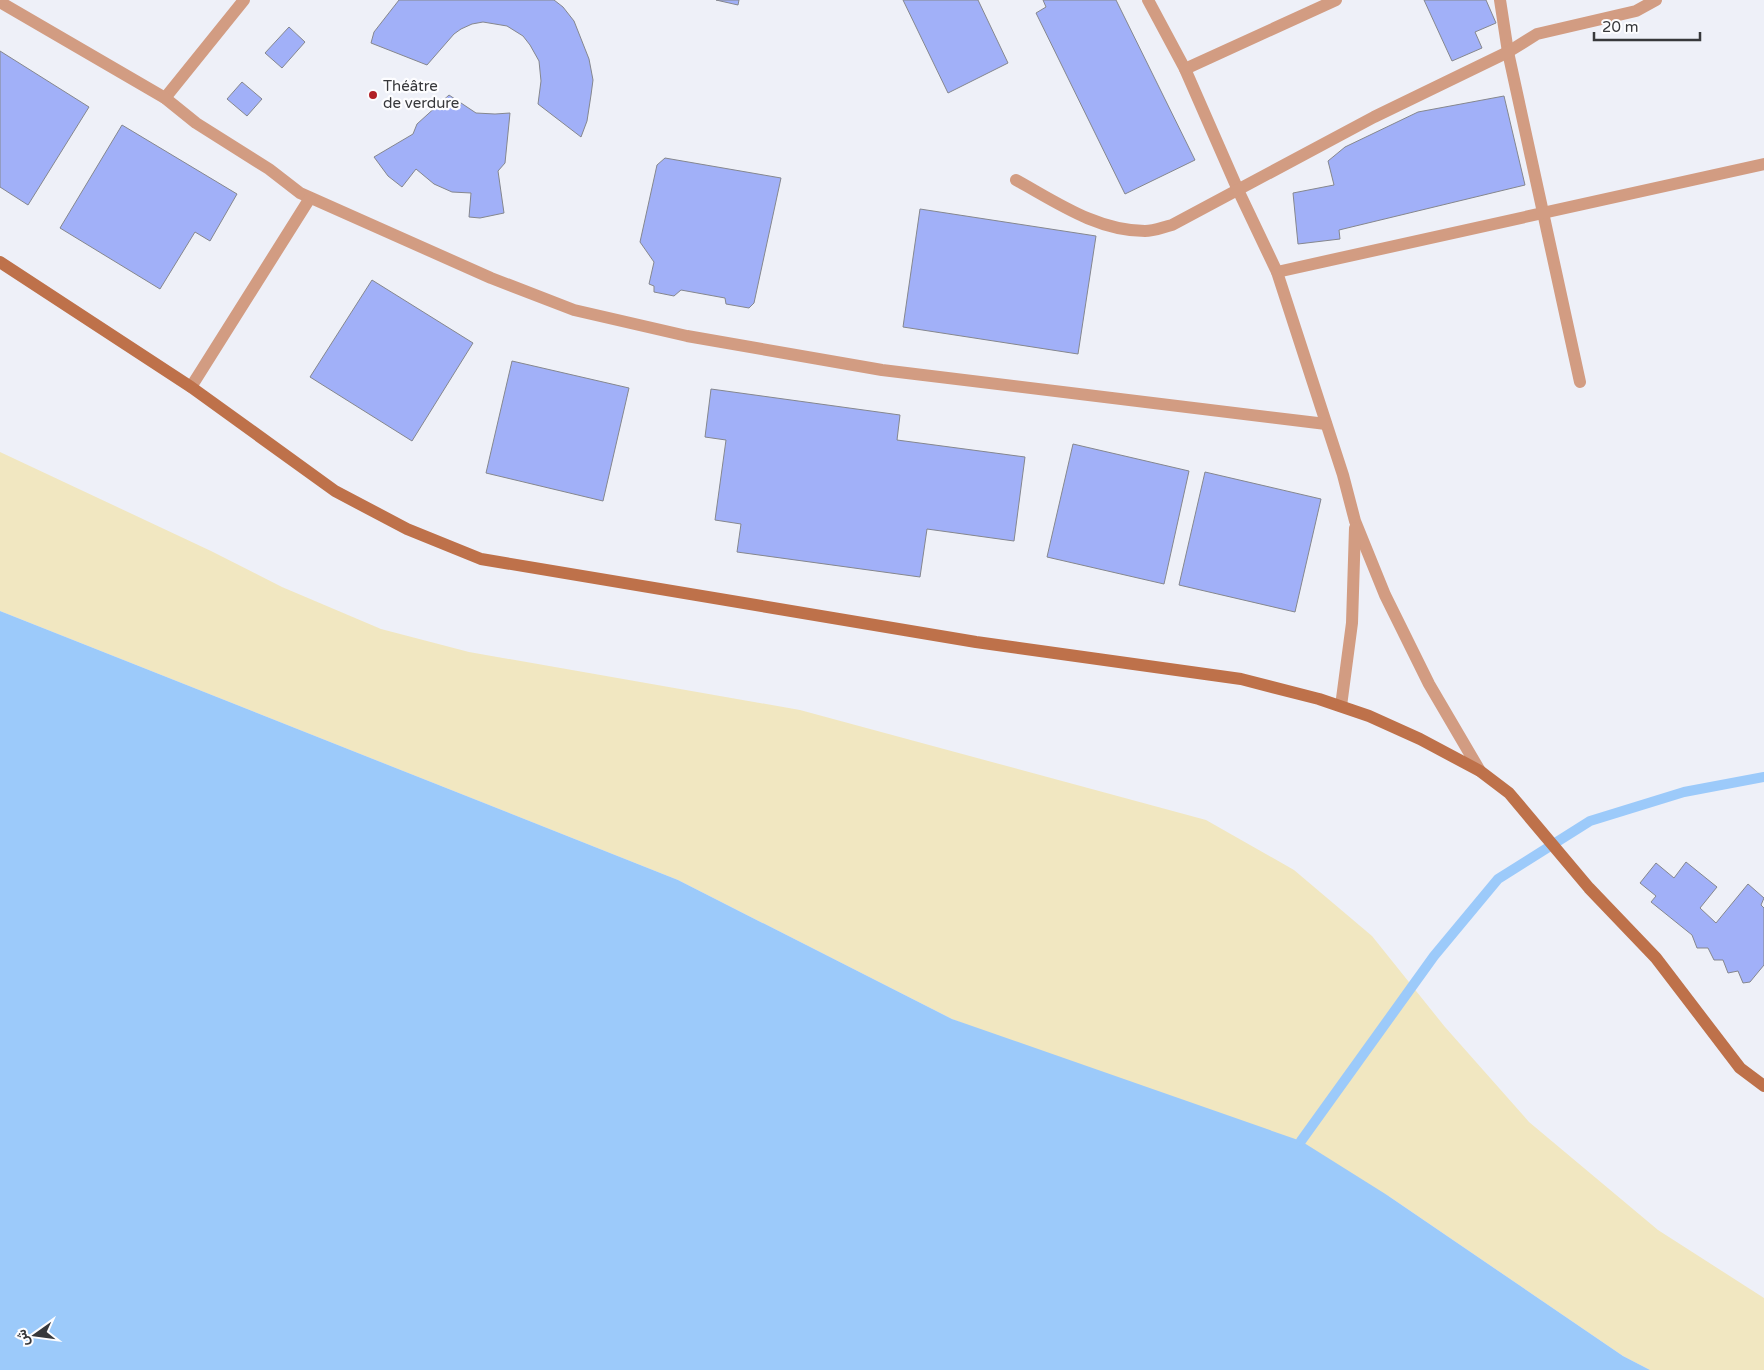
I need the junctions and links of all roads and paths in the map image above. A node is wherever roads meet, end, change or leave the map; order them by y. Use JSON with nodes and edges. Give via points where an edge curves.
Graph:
{"nodes":[{"id":1,"x":244,"y":0,"type":"edge"},
{"id":2,"x":1148,"y":0,"type":"edge"},
{"id":3,"x":1336,"y":0,"type":"edge"},
{"id":4,"x":1500,"y":0,"type":"edge"},
{"id":5,"x":1656,"y":0,"type":"edge"},
{"id":6,"x":0,"y":2,"type":"edge"},
{"id":7,"x":1508,"y":52,"type":"junction"},
{"id":8,"x":1184,"y":70,"type":"junction"},
{"id":9,"x":165,"y":98,"type":"junction"},
{"id":10,"x":1764,"y":164,"type":"edge"},
{"id":11,"x":1016,"y":180,"type":"dead end"},
{"id":12,"x":1238,"y":190,"type":"junction"},
{"id":13,"x":310,"y":198,"type":"junction"},
{"id":14,"x":1544,"y":214,"type":"junction"},
{"id":15,"x":0,"y":262,"type":"edge"},
{"id":16,"x":1277,"y":272,"type":"junction"},
{"id":17,"x":1580,"y":382,"type":"dead end"},
{"id":18,"x":191,"y":387,"type":"junction"},
{"id":19,"x":1326,"y":424,"type":"junction"},
{"id":20,"x":1355,"y":521,"type":"junction"},
{"id":21,"x":1342,"y":706,"type":"junction"},
{"id":22,"x":1480,"y":771,"type":"junction"},
{"id":23,"x":1764,"y":1086,"type":"edge"}],
"edges":[{"from":1,"to":9,"type":"street"},
{"from":2,"to":8,"type":"street"},
{"from":3,"to":8,"type":"street"},
{"from":4,"to":7,"type":"street"},
{"from":5,"to":7,"type":"street","via":[[1636,11],[1537,34]]},
{"from":6,"to":9,"type":"street"},
{"from":7,"to":12,"type":"street","via":[[1374,117]]},
{"from":7,"to":14,"type":"street"},
{"from":8,"to":12,"type":"street"},
{"from":9,"to":13,"type":"street","via":[[196,123]]},
{"from":10,"to":14,"type":"street"},
{"from":11,"to":12,"type":"street","via":[[1090,220],[1147,231],[1172,224]]},
{"from":12,"to":16,"type":"street"},
{"from":13,"to":18,"type":"street"},
{"from":13,"to":19,"type":"street","via":[[491,278],[574,310],[687,336],[882,370]]},
{"from":14,"to":16,"type":"street"},
{"from":14,"to":17,"type":"street"},
{"from":15,"to":18,"type":"street"},
{"from":16,"to":19,"type":"street"},
{"from":18,"to":21,"type":"street","via":[[335,491],[407,529],[481,559],[976,642],[1241,679]]},
{"from":19,"to":20,"type":"street"},
{"from":20,"to":21,"type":"street","via":[[1352,623]]},
{"from":20,"to":22,"type":"street","via":[[1406,640]]},
{"from":21,"to":22,"type":"street","via":[[1412,735]]},
{"from":22,"to":23,"type":"street","via":[[1509,793],[1589,888],[1656,958],[1740,1068]]}]}
